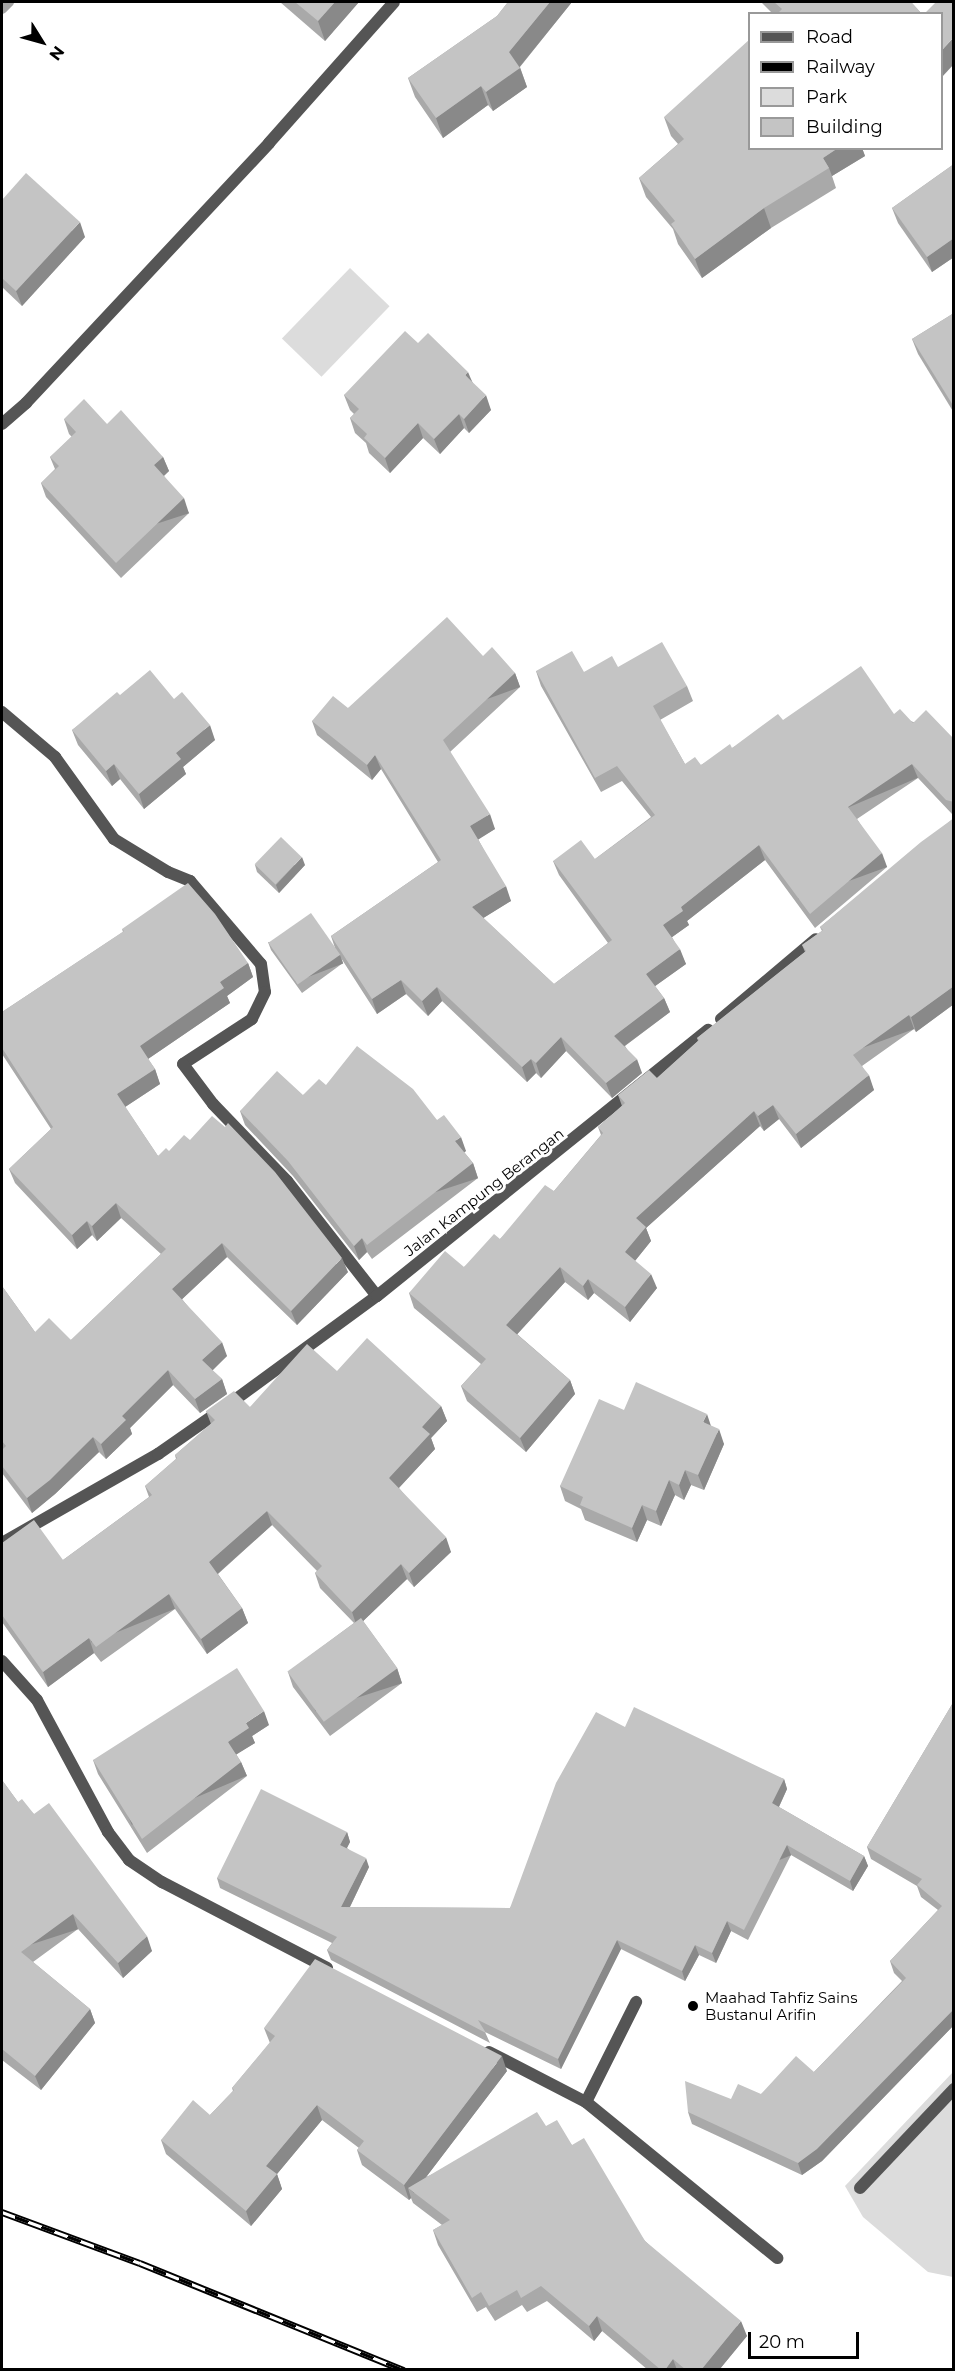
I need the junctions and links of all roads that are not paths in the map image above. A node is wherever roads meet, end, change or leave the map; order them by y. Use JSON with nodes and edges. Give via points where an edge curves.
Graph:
{"nodes":[{"id":1,"x":394,"y":2,"type":"edge"},
{"id":2,"x":2,"y":424,"type":"edge"},
{"id":3,"x":2,"y":712,"type":"edge"},
{"id":4,"x":827,"y":930,"type":"edge"},
{"id":5,"x":377,"y":1296,"type":"junction"},
{"id":6,"x":2,"y":1543,"type":"edge"},
{"id":7,"x":2,"y":1661,"type":"edge"},
{"id":8,"x":342,"y":1976,"type":"edge"},
{"id":9,"x":636,"y":2002,"type":"dead end"},
{"id":10,"x":480,"y":2047,"type":"edge"},
{"id":11,"x":954,"y":2089,"type":"edge"},
{"id":12,"x":586,"y":2102,"type":"junction"},
{"id":13,"x":860,"y":2188,"type":"dead end"},
{"id":14,"x":777,"y":2258,"type":"dead end"}],
"edges":[{"from":1,"to":2,"type":"street","via":[[269,143]]},
{"from":3,"to":5,"type":"street","via":[[55,757],[114,840],[190,881],[261,964],[265,992],[252,1019],[183,1064],[213,1104],[286,1181]]},
{"from":4,"to":5,"type":"street","name":"Jalan Kampung Berangan"},
{"from":5,"to":6,"type":"street","name":"Jalan Kampung Berangan","via":[[158,1454]]},
{"from":7,"to":8,"type":"street","via":[[37,1700],[108,1832],[129,1860],[162,1882]]},
{"from":9,"to":12,"type":"street"},
{"from":10,"to":12,"type":"street"},
{"from":11,"to":13,"type":"street"},
{"from":12,"to":14,"type":"street"}]}
